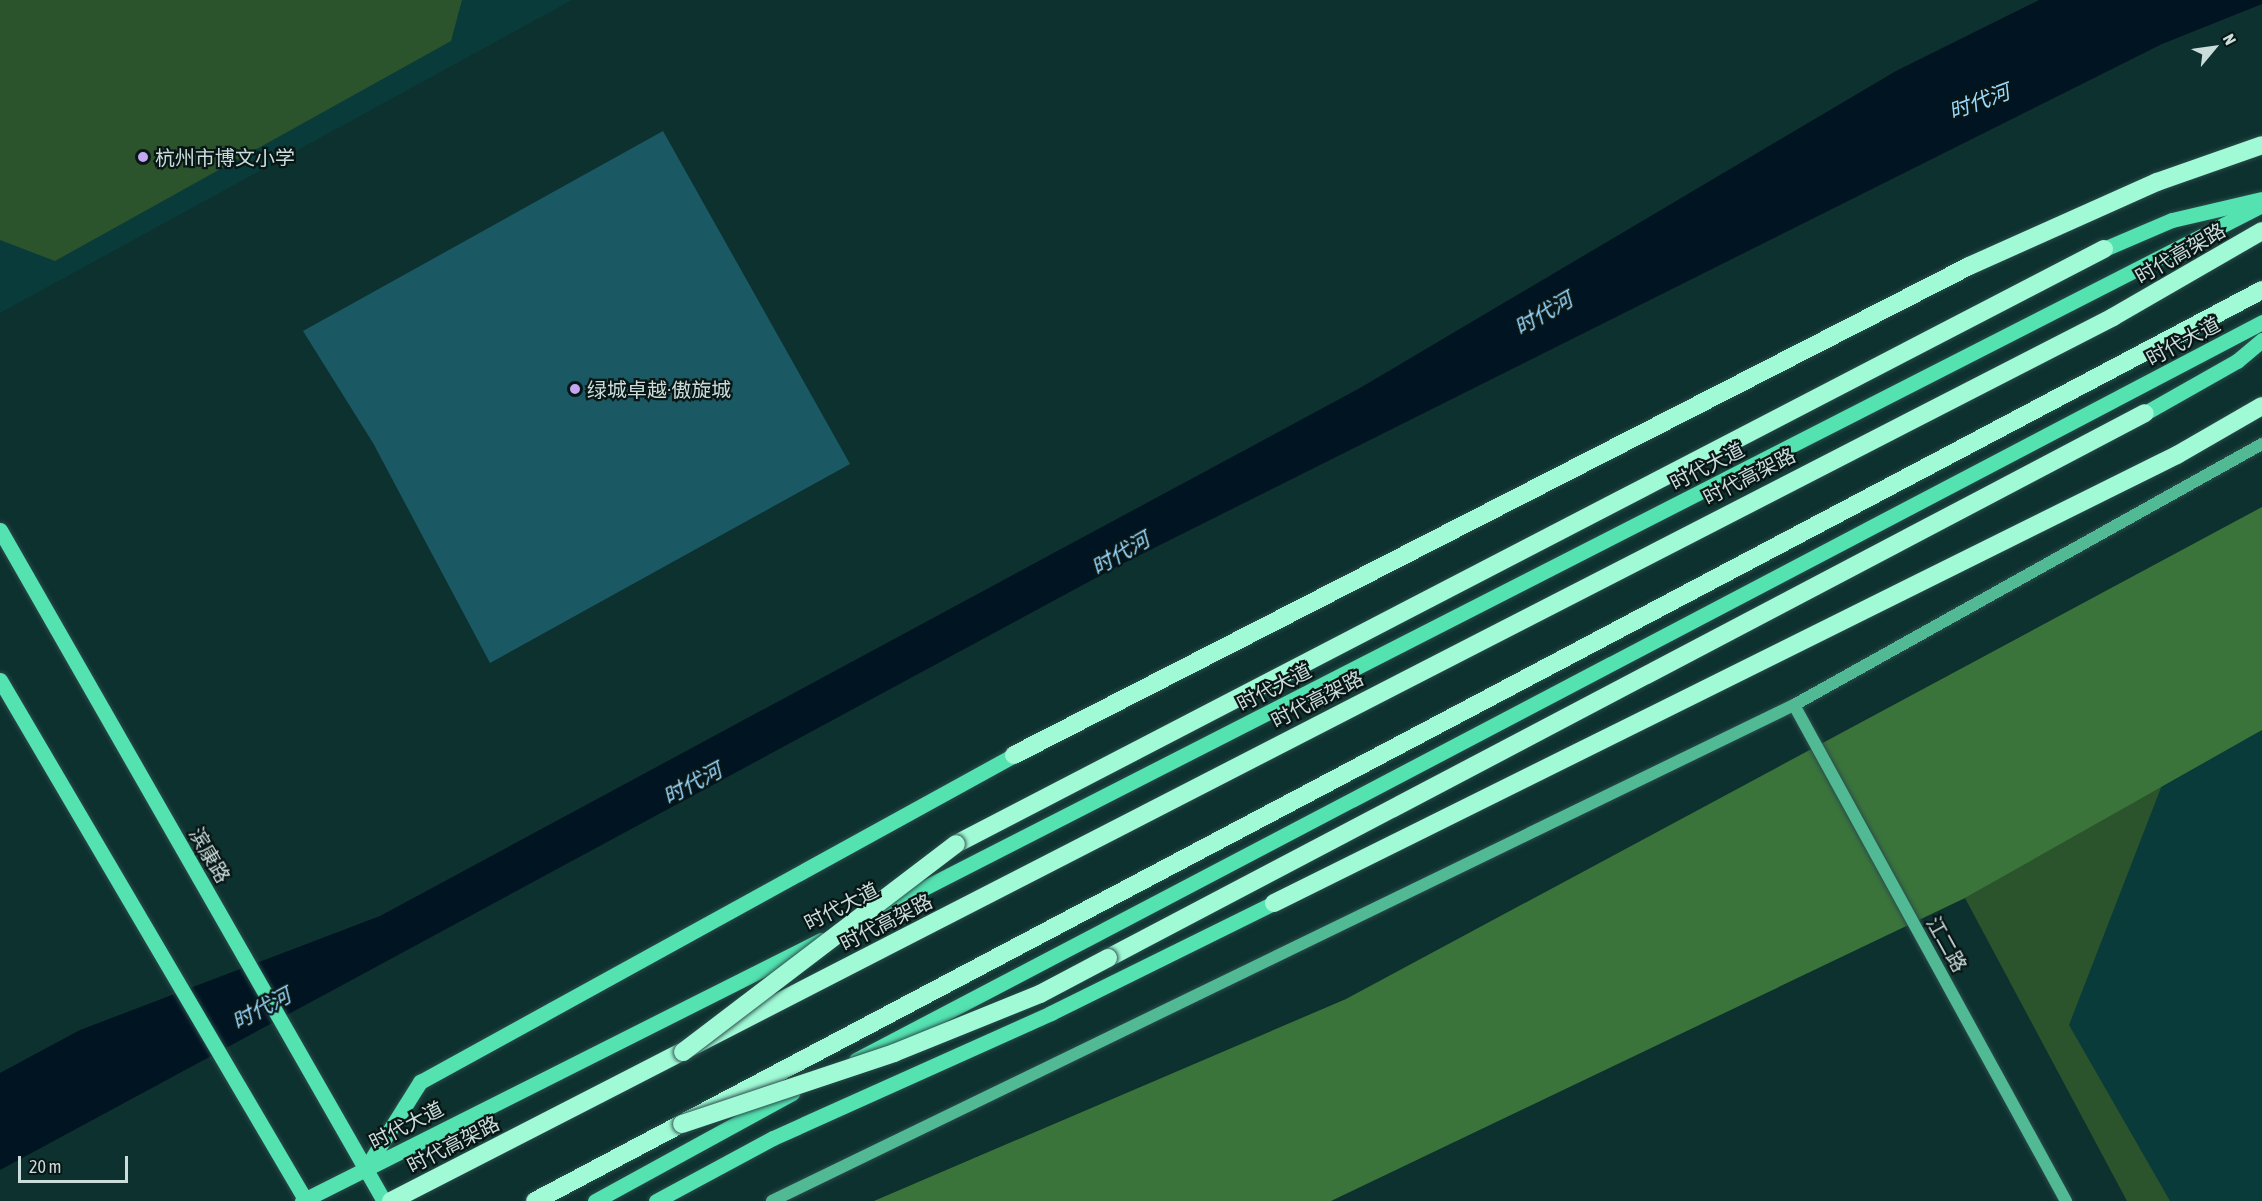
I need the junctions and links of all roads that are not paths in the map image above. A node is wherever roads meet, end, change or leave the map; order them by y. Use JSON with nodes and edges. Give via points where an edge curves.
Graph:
{"nodes":[{"id":1,"x":2262,"y":145,"type":"edge"},
{"id":2,"x":2262,"y":199,"type":"edge"},
{"id":3,"x":2262,"y":205,"type":"edge"},
{"id":4,"x":2262,"y":231,"type":"edge"},
{"id":5,"x":2104,"y":249,"type":"joint"},
{"id":6,"x":2262,"y":291,"type":"edge"},
{"id":7,"x":2262,"y":322,"type":"edge"},
{"id":8,"x":2262,"y":340,"type":"edge"},
{"id":9,"x":2262,"y":406,"type":"edge"},
{"id":10,"x":2145,"y":413,"type":"joint"},
{"id":11,"x":2262,"y":444,"type":"edge"},
{"id":12,"x":0,"y":530,"type":"edge"},
{"id":13,"x":0,"y":680,"type":"edge"},
{"id":14,"x":1794,"y":705,"type":"junction"},
{"id":15,"x":1014,"y":755,"type":"joint"},
{"id":16,"x":1274,"y":903,"type":"joint"},
{"id":17,"x":683,"y":1052,"type":"junction"},
{"id":18,"x":682,"y":1124,"type":"junction"},
{"id":19,"x":366,"y":1169,"type":"junction"},
{"id":20,"x":304,"y":1201,"type":"edge"},
{"id":21,"x":384,"y":1201,"type":"edge"},
{"id":22,"x":391,"y":1201,"type":"edge"},
{"id":23,"x":535,"y":1201,"type":"edge"},
{"id":24,"x":595,"y":1201,"type":"edge"},
{"id":25,"x":656,"y":1201,"type":"edge"},
{"id":26,"x":772,"y":1201,"type":"edge"},
{"id":27,"x":2066,"y":1201,"type":"edge"}],
"edges":[{"from":1,"to":15,"type":"highway","via":[[2157,182],[1969,266]]},
{"from":2,"to":5,"type":"main road","via":[[2172,220]]},
{"from":3,"to":19,"type":"main road","name":"时代大道"},
{"from":4,"to":17,"type":"highway","name":"时代高架路","bridge":true,"via":[[2113,317]]},
{"from":5,"to":17,"type":"highway","bridge":true,"via":[[956,844]]},
{"from":6,"to":18,"type":"highway","bridge":true},
{"from":7,"to":24,"type":"main road","name":"时代大道"},
{"from":8,"to":10,"type":"main road","via":[[2236,361]]},
{"from":9,"to":16,"type":"highway","via":[[2177,455]]},
{"from":10,"to":18,"type":"highway","bridge":true,"via":[[1040,994],[894,1053]]},
{"from":11,"to":14,"type":"main road"},
{"from":12,"to":19,"type":"main road","name":"滨康路"},
{"from":13,"to":20,"type":"main road"},
{"from":14,"to":26,"type":"main road"},
{"from":14,"to":27,"type":"main road","name":"江二路"},
{"from":15,"to":19,"type":"main road","via":[[420,1082]]},
{"from":16,"to":25,"type":"main road","via":[[1051,1012],[773,1138]]},
{"from":17,"to":22,"type":"highway","name":"时代高架路"},
{"from":18,"to":23,"type":"highway"},
{"from":19,"to":20,"type":"main road","name":"时代大道"},
{"from":19,"to":21,"type":"main road","name":"滨康路"}]}
